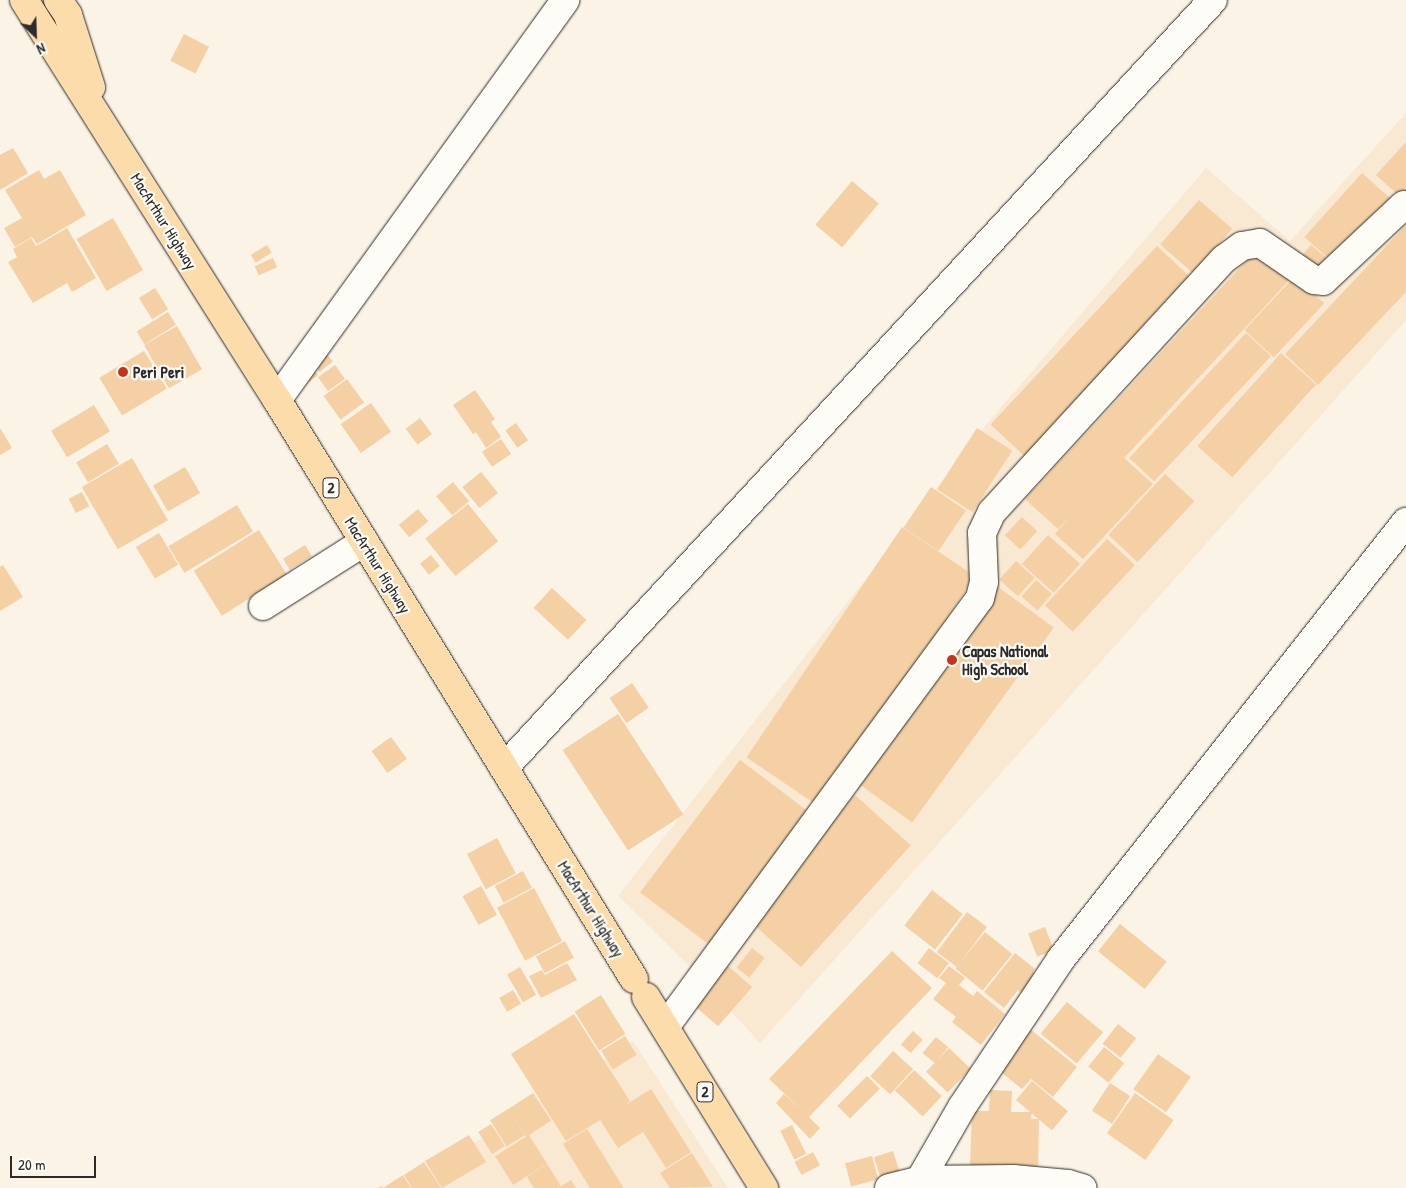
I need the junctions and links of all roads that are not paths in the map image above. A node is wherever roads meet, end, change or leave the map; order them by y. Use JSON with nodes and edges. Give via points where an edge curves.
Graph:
{"nodes":[{"id":1,"x":24,"y":0,"type":"edge"},
{"id":2,"x":58,"y":0,"type":"edge"},
{"id":3,"x":565,"y":0,"type":"edge"},
{"id":4,"x":1213,"y":0,"type":"edge"},
{"id":5,"x":103,"y":124,"type":"junction"},
{"id":6,"x":1404,"y":205,"type":"dead end"},
{"id":7,"x":277,"y":400,"type":"junction"},
{"id":8,"x":1406,"y":522,"type":"edge"},
{"id":9,"x":364,"y":542,"type":"junction"},
{"id":10,"x":264,"y":606,"type":"dead end"},
{"id":11,"x":504,"y":768,"type":"junction"},
{"id":12,"x":665,"y":1028,"type":"junction"},
{"id":13,"x":920,"y":1180,"type":"junction"},
{"id":14,"x":764,"y":1188,"type":"edge"},
{"id":15,"x":889,"y":1188,"type":"edge"},
{"id":16,"x":1082,"y":1188,"type":"edge"}],
"edges":[{"from":1,"to":5,"type":"highway","name":"MacArthur Highway","number":"2"},
{"from":2,"to":5,"type":"highway","via":[[68,15]]},
{"from":3,"to":7,"type":"street"},
{"from":4,"to":11,"type":"street"},
{"from":5,"to":7,"type":"highway","name":"MacArthur Highway","number":"2"},
{"from":6,"to":12,"type":"street","via":[[1323,281],[1314,280],[1260,243],[1242,246],[1224,259],[992,512],[982,533],[984,582],[980,598]]},
{"from":7,"to":9,"type":"highway","name":"MacArthur Highway","number":"2"},
{"from":8,"to":13,"type":"street","via":[[1061,959],[962,1107]]},
{"from":9,"to":10,"type":"street"},
{"from":9,"to":11,"type":"highway","name":"MacArthur Highway","number":"2"},
{"from":11,"to":12,"type":"highway","name":"MacArthur Highway","number":"2"},
{"from":12,"to":14,"type":"highway","name":"MacArthur Highway","number":"2"},
{"from":13,"to":15,"type":"street"},
{"from":13,"to":16,"type":"street","via":[[1013,1179]]}]}
